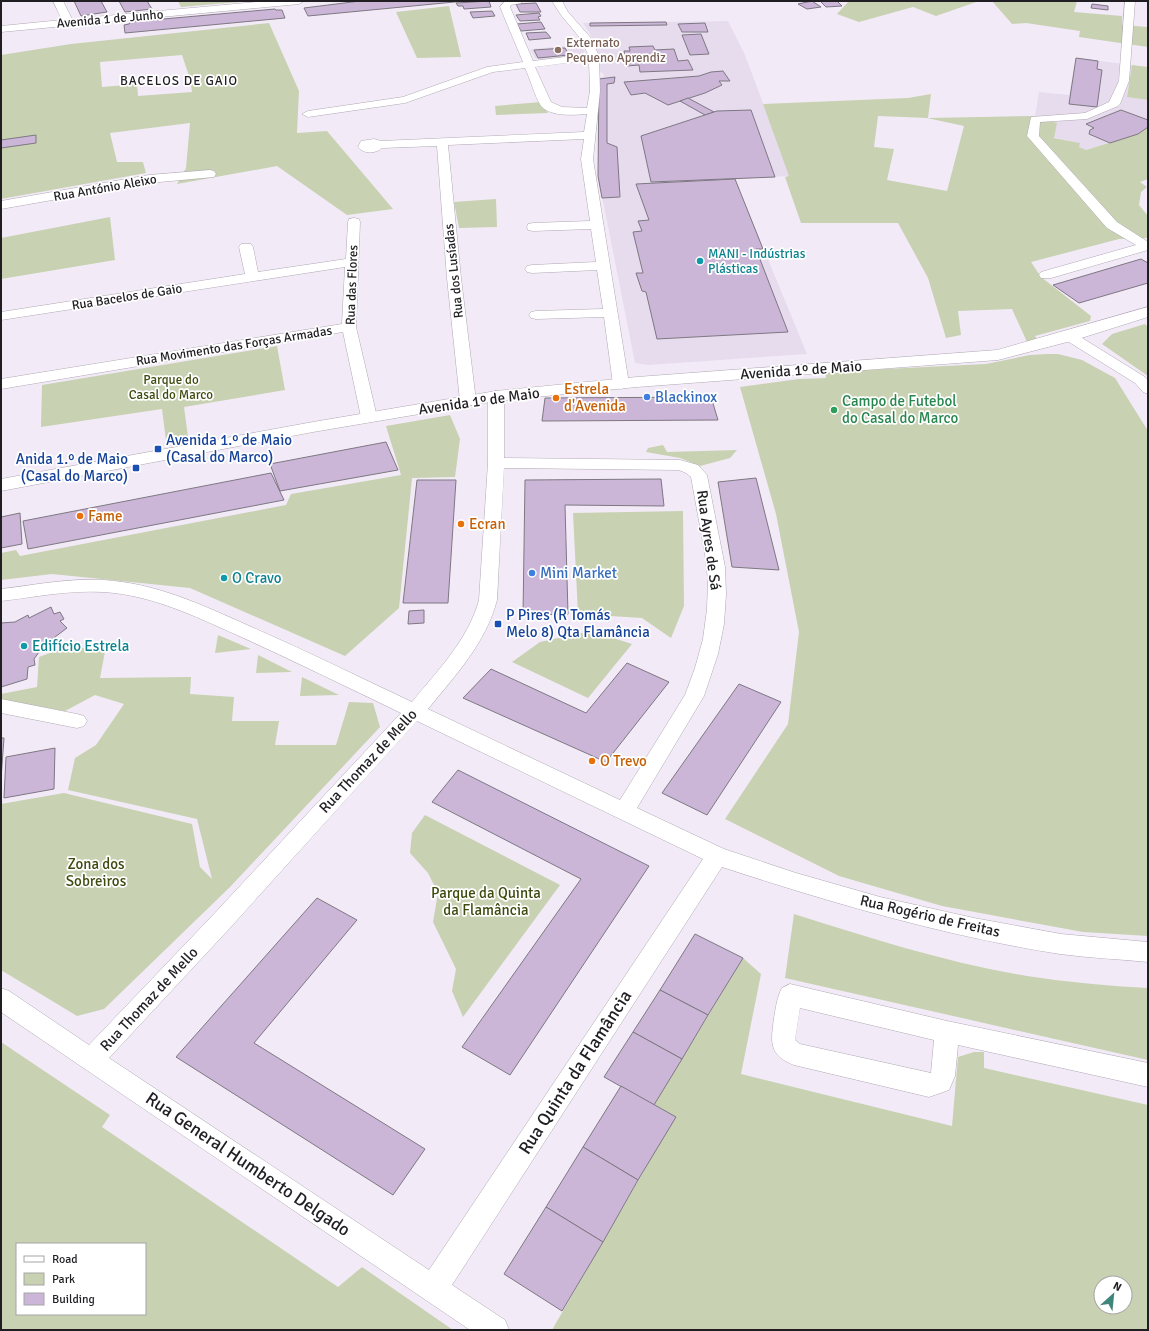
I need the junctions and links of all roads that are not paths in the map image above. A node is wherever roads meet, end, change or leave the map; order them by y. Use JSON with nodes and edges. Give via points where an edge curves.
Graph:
{"nodes":[{"id":1,"x":58,"y":1,"type":"edge"},
{"id":2,"x":161,"y":1,"type":"edge"},
{"id":3,"x":295,"y":1,"type":"edge"},
{"id":4,"x":518,"y":1,"type":"edge"},
{"id":5,"x":557,"y":1,"type":"edge"},
{"id":6,"x":1130,"y":1,"type":"edge"},
{"id":7,"x":294,"y":12,"type":"dead end"},
{"id":8,"x":167,"y":13,"type":"junction"},
{"id":9,"x":68,"y":22,"type":"junction"},
{"id":10,"x":1,"y":28,"type":"edge"},
{"id":11,"x":594,"y":56,"type":"junction"},
{"id":12,"x":530,"y":64,"type":"junction"},
{"id":13,"x":592,"y":111,"type":"junction"},
{"id":14,"x":308,"y":114,"type":"dead end"},
{"id":15,"x":590,"y":135,"type":"junction"},
{"id":16,"x":442,"y":142,"type":"junction"},
{"id":17,"x":379,"y":144,"type":"dead end"},
{"id":18,"x":210,"y":174,"type":"dead end"},
{"id":19,"x":1,"y":205,"type":"edge"},
{"id":20,"x":354,"y":222,"type":"dead end"},
{"id":21,"x":597,"y":225,"type":"junction"},
{"id":22,"x":533,"y":227,"type":"dead end"},
{"id":23,"x":1147,"y":246,"type":"edge"},
{"id":24,"x":246,"y":247,"type":"dead end"},
{"id":25,"x":352,"y":262,"type":"junction"},
{"id":26,"x":603,"y":266,"type":"junction"},
{"id":27,"x":532,"y":269,"type":"dead end"},
{"id":28,"x":1046,"y":275,"type":"dead end"},
{"id":29,"x":253,"y":278,"type":"junction"},
{"id":30,"x":1148,"y":312,"type":"edge"},
{"id":31,"x":610,"y":313,"type":"junction"},
{"id":32,"x":536,"y":315,"type":"dead end"},
{"id":33,"x":1,"y":316,"type":"edge"},
{"id":34,"x":349,"y":326,"type":"junction"},
{"id":35,"x":1069,"y":336,"type":"junction"},
{"id":36,"x":1,"y":384,"type":"edge"},
{"id":37,"x":621,"y":384,"type":"junction"},
{"id":38,"x":1148,"y":389,"type":"edge"},
{"id":39,"x":496,"y":396,"type":"junction"},
{"id":40,"x":468,"y":401,"type":"junction"},
{"id":41,"x":369,"y":417,"type":"junction"},
{"id":42,"x":496,"y":463,"type":"junction"},
{"id":43,"x":1,"y":485,"type":"edge"},
{"id":44,"x":1,"y":594,"type":"edge"},
{"id":45,"x":1,"y":706,"type":"edge"},
{"id":46,"x":415,"y":711,"type":"junction"},
{"id":47,"x":77,"y":721,"type":"dead end"},
{"id":48,"x":624,"y":812,"type":"junction"},
{"id":49,"x":717,"y":856,"type":"junction"},
{"id":50,"x":1148,"y":952,"type":"edge"},
{"id":51,"x":1,"y":999,"type":"edge"},
{"id":52,"x":947,"y":1032,"type":"junction"},
{"id":53,"x":92,"y":1059,"type":"junction"},
{"id":54,"x":1148,"y":1075,"type":"edge"},
{"id":55,"x":433,"y":1289,"type":"junction"},
{"id":56,"x":495,"y":1330,"type":"edge"}],
"edges":[{"from":1,"to":9,"type":"street"},
{"from":2,"to":8,"type":"street"},
{"from":3,"to":7,"type":"street","name":"Avenida 1 de Junho"},
{"from":3,"to":8,"type":"street","name":"Avenida 1 de Junho"},
{"from":4,"to":12,"type":"street","via":[[505,6]]},
{"from":5,"to":11,"type":"street","via":[[585,37]]},
{"from":6,"to":23,"type":"street","via":[[1124,81],[1114,104],[1087,116],[1035,119],[1033,136],[1112,224]]},
{"from":8,"to":9,"type":"street","name":"Avenida 1 de Junho"},
{"from":9,"to":10,"type":"street","name":"Avenida 1 de Junho"},
{"from":11,"to":12,"type":"street"},
{"from":11,"to":13,"type":"street","via":[[595,91]]},
{"from":12,"to":13,"type":"street","via":[[543,99],[550,108]]},
{"from":12,"to":14,"type":"street","via":[[491,69],[405,100]]},
{"from":13,"to":15,"type":"street"},
{"from":15,"to":16,"type":"street"},
{"from":15,"to":21,"type":"street","via":[[586,159]]},
{"from":16,"to":17,"type":"street"},
{"from":16,"to":40,"type":"street","name":"Rua dos Lusíadas"},
{"from":18,"to":19,"type":"street","name":"Rua António Aleixo","via":[[149,179]]},
{"from":20,"to":25,"type":"street","name":"Rua das Flores"},
{"from":21,"to":22,"type":"street"},
{"from":21,"to":26,"type":"street"},
{"from":23,"to":28,"type":"street"},
{"from":24,"to":29,"type":"street"},
{"from":25,"to":29,"type":"street","name":"Rua Bacelos de Gaio"},
{"from":25,"to":34,"type":"street","name":"Rua das Flores"},
{"from":26,"to":27,"type":"street"},
{"from":26,"to":31,"type":"street"},
{"from":29,"to":33,"type":"street","name":"Rua Bacelos de Gaio"},
{"from":30,"to":35,"type":"street","name":"Avenida 1º de Maio"},
{"from":31,"to":32,"type":"street"},
{"from":31,"to":37,"type":"street"},
{"from":34,"to":36,"type":"street","name":"Rua Movimento das Forças Armadas"},
{"from":34,"to":41,"type":"street","name":"Rua das Flores"},
{"from":35,"to":37,"type":"street","name":"Avenida 1º de Maio","via":[[998,355]]},
{"from":35,"to":38,"type":"street","via":[[1140,380]]},
{"from":37,"to":39,"type":"street","name":"Avenida 1º de Maio"},
{"from":39,"to":40,"type":"street","name":"Avenida 1º de Maio"},
{"from":39,"to":42,"type":"street","name":"Rua Thomaz de Mello"},
{"from":40,"to":41,"type":"street","name":"Avenida 1º de Maio"},
{"from":41,"to":43,"type":"street","name":"Avenida 1º de Maio"},
{"from":42,"to":46,"type":"street","name":"Rua Thomaz de Mello","via":[[488,600],[484,616],[467,645]]},
{"from":42,"to":48,"type":"street","name":"Rua Ayres de Sá","via":[[680,465],[692,468],[699,475],[717,582],[716,618],[712,636],[694,696]]},
{"from":44,"to":46,"type":"street","name":"Rua Rogério de Freitas","via":[[64,587],[103,586],[165,597],[256,636]]},
{"from":45,"to":47,"type":"street"},
{"from":46,"to":48,"type":"street","name":"Rua Rogério de Freitas"},
{"from":46,"to":53,"type":"street","name":"Rua Thomaz de Mello"},
{"from":48,"to":49,"type":"street","name":"Rua Rogério de Freitas"},
{"from":49,"to":50,"type":"street","name":"Rua Rogério de Freitas","via":[[880,906],[968,927],[1061,944]]},
{"from":49,"to":55,"type":"street","name":"Rua Quinta da Flamância"},
{"from":51,"to":53,"type":"street","name":"Rua General Humberto Delgado"},
{"from":52,"to":52,"type":"street","via":[[790,996],[783,1040],[794,1054],[929,1085],[940,1082],[943,1076]]},
{"from":52,"to":54,"type":"street"},
{"from":53,"to":55,"type":"street","name":"Rua General Humberto Delgado"},
{"from":55,"to":56,"type":"street","name":"Rua General Humberto Delgado"}]}
